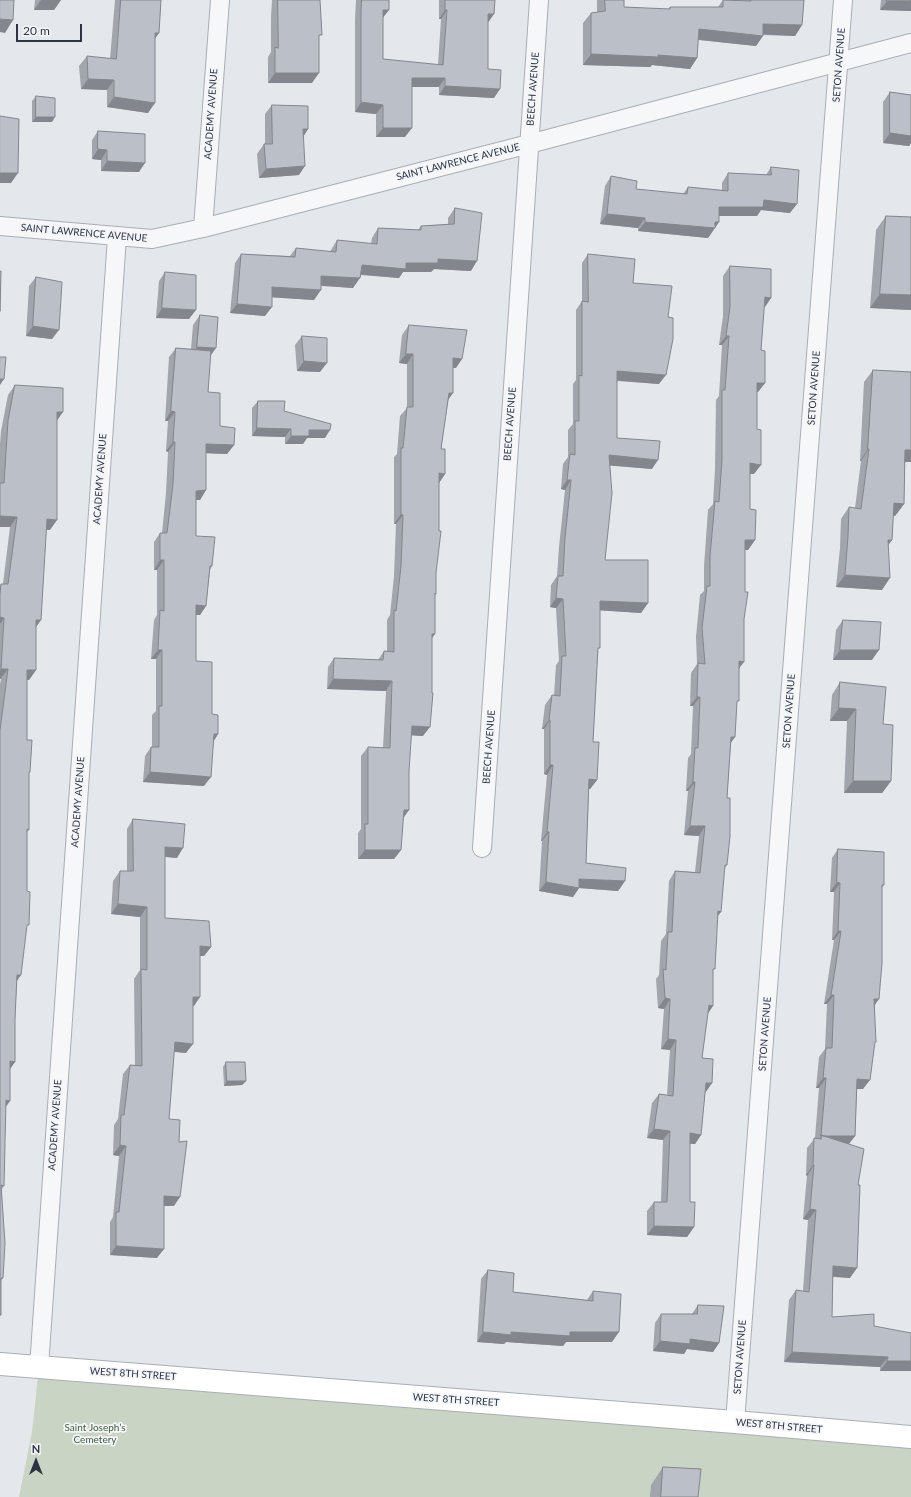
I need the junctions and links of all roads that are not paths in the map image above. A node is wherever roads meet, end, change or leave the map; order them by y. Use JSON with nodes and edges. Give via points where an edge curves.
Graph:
{"nodes":[{"id":1,"x":220,"y":0,"type":"edge"},
{"id":2,"x":539,"y":0,"type":"edge"},
{"id":3,"x":843,"y":0,"type":"edge"},
{"id":4,"x":911,"y":43,"type":"edge"},
{"id":5,"x":839,"y":61,"type":"junction"},
{"id":6,"x":529,"y":144,"type":"junction"},
{"id":7,"x":0,"y":226,"type":"edge"},
{"id":8,"x":203,"y":228,"type":"junction"},
{"id":9,"x":117,"y":236,"type":"junction"},
{"id":10,"x":482,"y":848,"type":"dead end"},
{"id":11,"x":0,"y":1364,"type":"edge"},
{"id":12,"x":39,"y":1367,"type":"junction"},
{"id":13,"x":735,"y":1422,"type":"junction"},
{"id":14,"x":911,"y":1437,"type":"edge"}],
"edges":[{"from":1,"to":8,"type":"street","name":"ACADEMY AVENUE"},
{"from":2,"to":6,"type":"street","name":"BEECH AVENUE"},
{"from":3,"to":5,"type":"street","name":"SETON AVENUE"},
{"from":4,"to":5,"type":"street","name":"SAINT LAWRENCE AVENUE"},
{"from":5,"to":6,"type":"street","name":"SAINT LAWRENCE AVENUE"},
{"from":5,"to":13,"type":"street","name":"SETON AVENUE"},
{"from":6,"to":8,"type":"street","name":"SAINT LAWRENCE AVENUE"},
{"from":6,"to":10,"type":"street","name":"BEECH AVENUE"},
{"from":7,"to":9,"type":"street","name":"SAINT LAWRENCE AVENUE"},
{"from":8,"to":9,"type":"street","name":"SAINT LAWRENCE AVENUE","via":[[152,239]]},
{"from":9,"to":12,"type":"street","name":"ACADEMY AVENUE"},
{"from":11,"to":12,"type":"street","name":"WEST 8TH STREET"},
{"from":12,"to":13,"type":"street","name":"WEST 8TH STREET"},
{"from":13,"to":14,"type":"street","name":"WEST 8TH STREET"}]}
